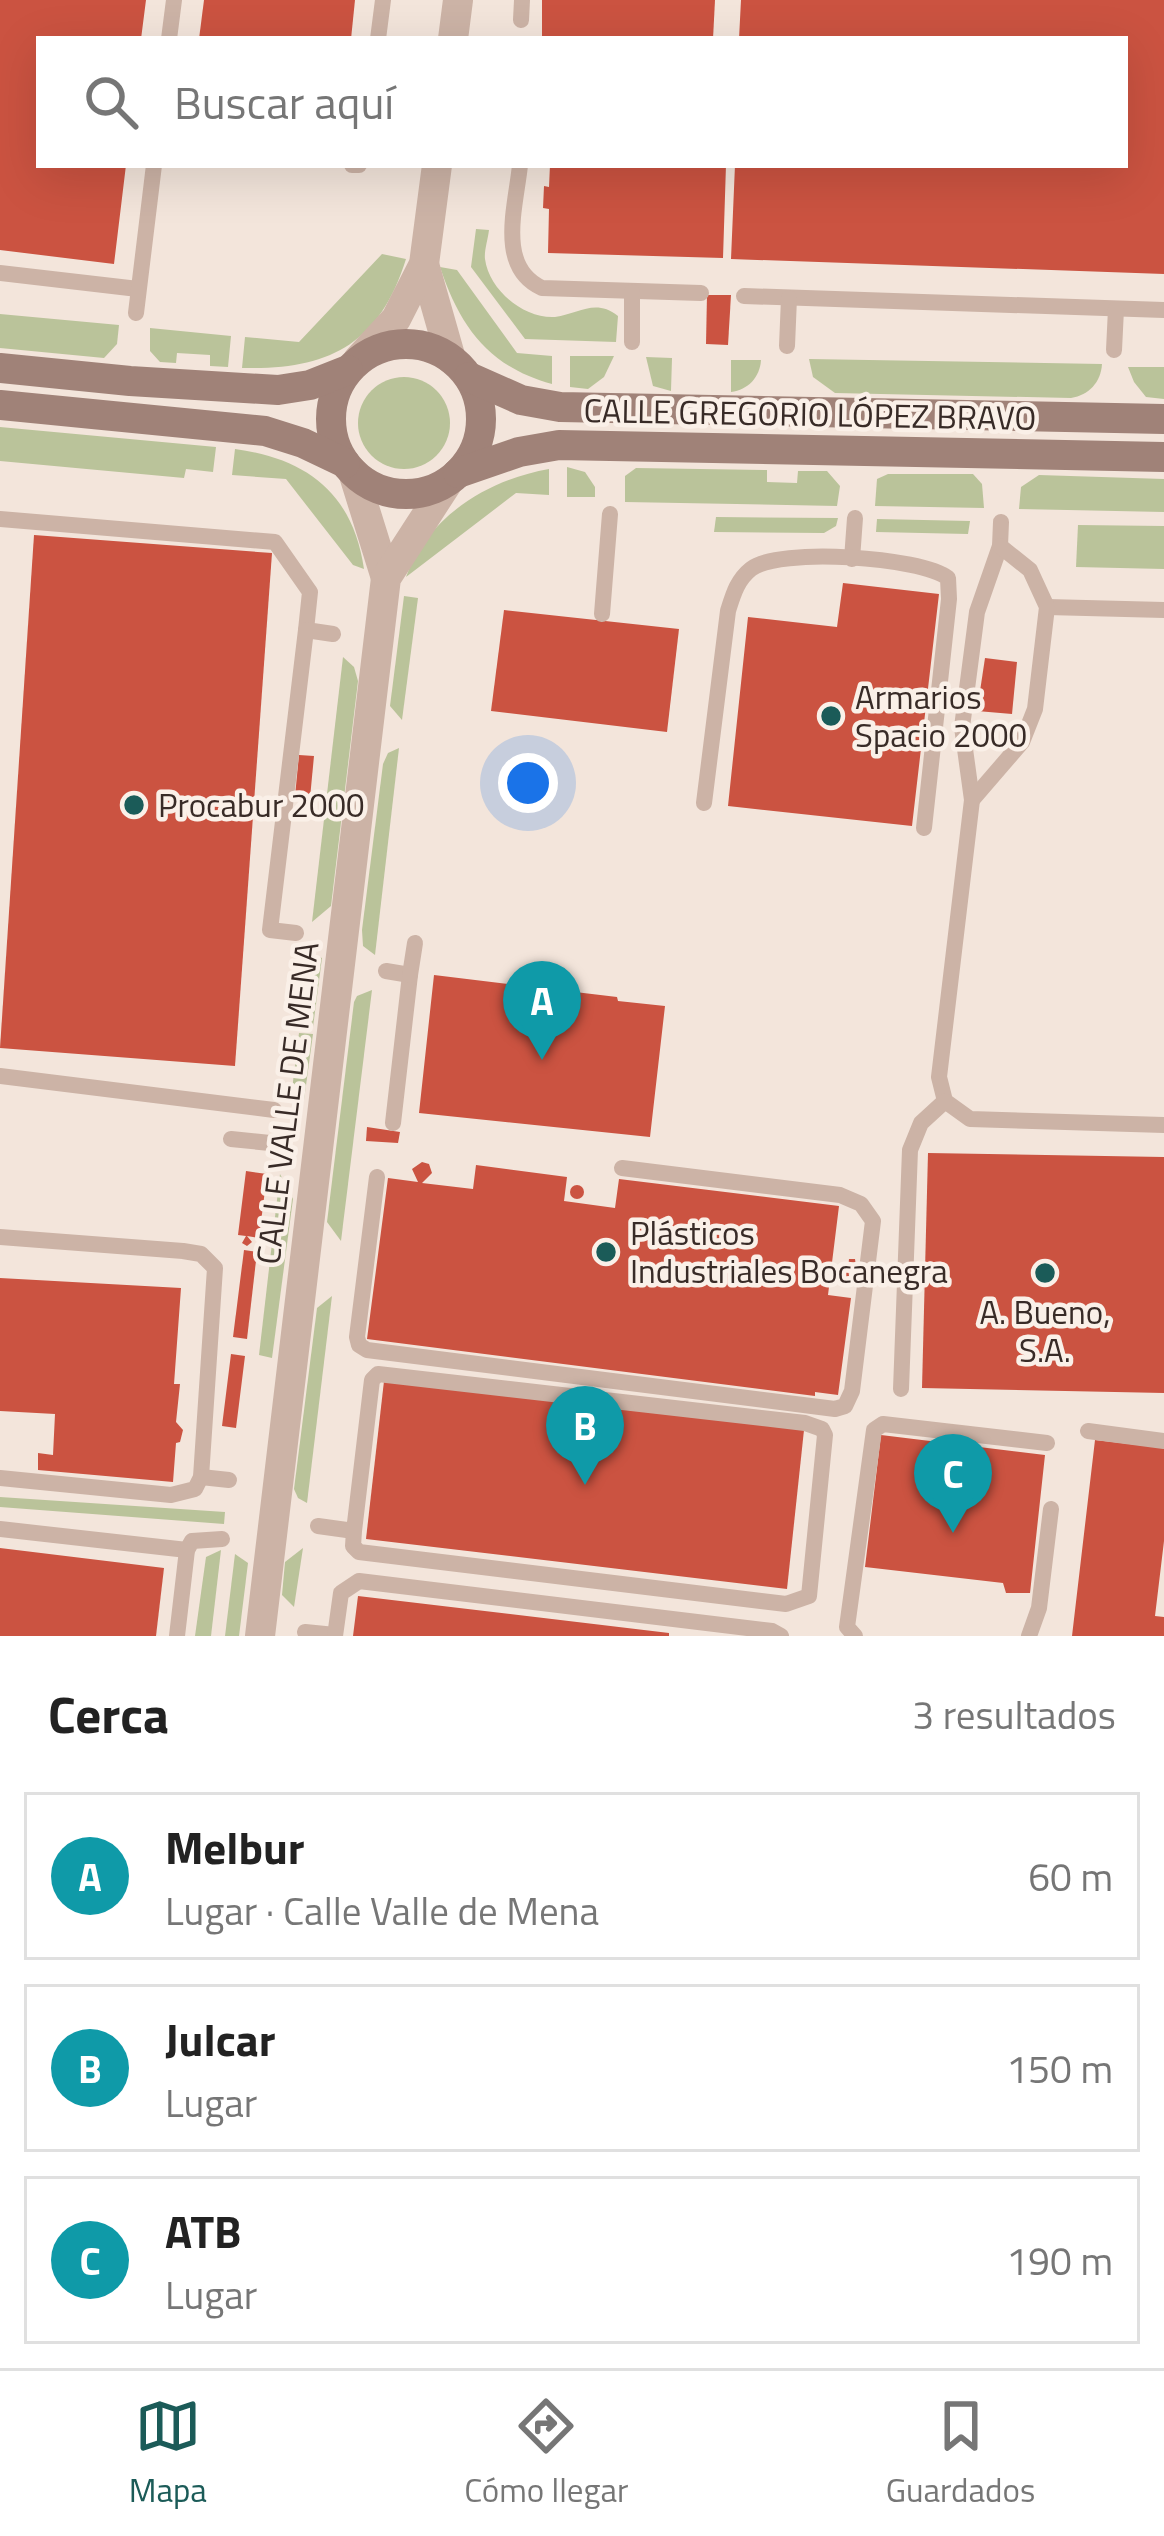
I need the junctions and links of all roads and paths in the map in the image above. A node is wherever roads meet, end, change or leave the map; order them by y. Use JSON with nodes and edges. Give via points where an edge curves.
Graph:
{"nodes":[{"id":1,"x":174,"y":0,"type":"edge"},
{"id":2,"x":383,"y":0,"type":"edge"},
{"id":3,"x":458,"y":0,"type":"edge"},
{"id":4,"x":522,"y":0,"type":"edge"},
{"id":5,"x":521,"y":20,"type":"dead end"},
{"id":6,"x":169,"y":36,"type":"edge"},
{"id":7,"x":378,"y":36,"type":"edge"},
{"id":8,"x":453,"y":36,"type":"edge"},
{"id":9,"x":154,"y":168,"type":"edge"},
{"id":10,"x":436,"y":168,"type":"edge"},
{"id":11,"x":520,"y":168,"type":"edge"},
{"id":12,"x":424,"y":264,"type":"junction"},
{"id":13,"x":0,"y":273,"type":"edge"},
{"id":14,"x":139,"y":289,"type":"junction"},
{"id":15,"x":632,"y":292,"type":"junction"},
{"id":16,"x":701,"y":293,"type":"dead end"},
{"id":17,"x":744,"y":296,"type":"dead end"},
{"id":18,"x":789,"y":298,"type":"junction"},
{"id":19,"x":1116,"y":309,"type":"junction"},
{"id":20,"x":1164,"y":310,"type":"edge"},
{"id":21,"x":136,"y":313,"type":"dead end"},
{"id":22,"x":632,"y":342,"type":"dead end"},
{"id":23,"x":787,"y":346,"type":"dead end"},
{"id":24,"x":1114,"y":350,"type":"dead end"},
{"id":25,"x":353,"y":365,"type":"junction"},
{"id":26,"x":0,"y":368,"type":"edge"},
{"id":27,"x":460,"y":368,"type":"junction"},
{"id":28,"x":0,"y":405,"type":"edge"},
{"id":29,"x":1164,"y":419,"type":"edge"},
{"id":30,"x":1164,"y":457,"type":"edge"},
{"id":31,"x":349,"y":468,"type":"junction"},
{"id":32,"x":453,"y":477,"type":"junction"},
{"id":33,"x":610,"y":514,"type":"dead end"},
{"id":34,"x":855,"y":518,"type":"dead end"},
{"id":35,"x":0,"y":519,"type":"edge"},
{"id":36,"x":1001,"y":522,"type":"dead end"},
{"id":37,"x":1000,"y":546,"type":"junction"},
{"id":38,"x":852,"y":559,"type":"junction"},
{"id":39,"x":386,"y":578,"type":"junction"},
{"id":40,"x":1047,"y":607,"type":"junction"},
{"id":41,"x":1164,"y":610,"type":"edge"},
{"id":42,"x":602,"y":614,"type":"dead end"},
{"id":43,"x":306,"y":631,"type":"junction"},
{"id":44,"x":333,"y":634,"type":"dead end"},
{"id":45,"x":972,"y":800,"type":"junction"},
{"id":46,"x":704,"y":803,"type":"dead end"},
{"id":47,"x":924,"y":828,"type":"dead end"},
{"id":48,"x":296,"y":933,"type":"dead end"},
{"id":49,"x":415,"y":943,"type":"dead end"},
{"id":50,"x":386,"y":971,"type":"dead end"},
{"id":51,"x":410,"y":975,"type":"junction"},
{"id":52,"x":0,"y":1076,"type":"edge"},
{"id":53,"x":945,"y":1101,"type":"junction"},
{"id":54,"x":274,"y":1110,"type":"dead end"},
{"id":55,"x":393,"y":1123,"type":"dead end"},
{"id":56,"x":1164,"y":1125,"type":"edge"},
{"id":57,"x":231,"y":1139,"type":"dead end"},
{"id":58,"x":270,"y":1143,"type":"dead end"},
{"id":59,"x":622,"y":1168,"type":"dead end"},
{"id":60,"x":377,"y":1177,"type":"dead end"},
{"id":61,"x":0,"y":1238,"type":"edge"},
{"id":62,"x":901,"y":1389,"type":"dead end"},
{"id":63,"x":1088,"y":1431,"type":"dead end"},
{"id":64,"x":1164,"y":1441,"type":"edge"},
{"id":65,"x":1047,"y":1443,"type":"dead end"},
{"id":66,"x":0,"y":1478,"type":"edge"},
{"id":67,"x":202,"y":1478,"type":"junction"},
{"id":68,"x":229,"y":1480,"type":"dead end"},
{"id":69,"x":1051,"y":1509,"type":"dead end"},
{"id":70,"x":318,"y":1526,"type":"dead end"},
{"id":71,"x":0,"y":1529,"type":"edge"},
{"id":72,"x":354,"y":1531,"type":"junction"},
{"id":73,"x":222,"y":1539,"type":"dead end"},
{"id":74,"x":188,"y":1550,"type":"junction"},
{"id":75,"x":305,"y":1631,"type":"dead end"},
{"id":76,"x":335,"y":1635,"type":"edge"},
{"id":77,"x":177,"y":1636,"type":"edge"},
{"id":78,"x":260,"y":1636,"type":"edge"},
{"id":79,"x":781,"y":1636,"type":"edge"},
{"id":80,"x":855,"y":1636,"type":"edge"},
{"id":81,"x":1029,"y":1636,"type":"edge"}],
"edges":[{"from":1,"to":6,"type":"lane"},
{"from":2,"to":7,"type":"lane"},
{"from":3,"to":8,"type":"street"},
{"from":4,"to":5,"type":"lane"},
{"from":9,"to":14,"type":"lane"},
{"from":10,"to":12,"type":"street"},
{"from":11,"to":15,"type":"lane","via":[[512,243],[514,263],[529,282]]},
{"from":12,"to":25,"type":"street","via":[[395,319]]},
{"from":12,"to":27,"type":"street"},
{"from":13,"to":14,"type":"lane"},
{"from":14,"to":21,"type":"lane"},
{"from":15,"to":16,"type":"lane"},
{"from":15,"to":22,"type":"lane"},
{"from":17,"to":18,"type":"lane"},
{"from":18,"to":19,"type":"lane"},
{"from":18,"to":23,"type":"lane"},
{"from":19,"to":20,"type":"lane"},
{"from":19,"to":24,"type":"lane"},
{"from":25,"to":26,"type":"main road","via":[[278,390]]},
{"from":25,"to":27,"type":"main road","via":[[397,344],[429,347]]},
{"from":25,"to":31,"type":"main road","via":[[334,394],[330,423]]},
{"from":27,"to":29,"type":"main road","name":"CALLE GREGORIO LÓPEZ BRAVO","via":[[521,400],[560,407]]},
{"from":27,"to":32,"type":"main road","via":[[479,401],[481,427],[474,452]]},
{"from":28,"to":31,"type":"main road","via":[[265,431]]},
{"from":30,"to":32,"type":"main road","name":"CALLE GREGORIO LÓPEZ BRAVO","via":[[559,445]]},
{"from":31,"to":32,"type":"main road","via":[[399,494]]},
{"from":31,"to":39,"type":"street","name":"CALLE VALLE DE MENA"},
{"from":32,"to":39,"type":"street","name":"CALLE VALLE DE MENA"},
{"from":33,"to":42,"type":"lane"},
{"from":34,"to":38,"type":"lane"},
{"from":35,"to":43,"type":"lane","via":[[275,542],[310,592]]},
{"from":36,"to":37,"type":"lane"},
{"from":37,"to":40,"type":"lane","via":[[1030,570]]},
{"from":37,"to":45,"type":"lane","via":[[977,612],[962,727]]},
{"from":38,"to":46,"type":"lane","via":[[783,557],[753,566],[737,584]]},
{"from":38,"to":47,"type":"lane","via":[[936,569],[948,578]]},
{"from":39,"to":78,"type":"street","name":"CALLE VALLE DE MENA"},
{"from":40,"to":41,"type":"lane"},
{"from":40,"to":45,"type":"lane","via":[[1035,709],[1022,742]]},
{"from":43,"to":44,"type":"lane"},
{"from":43,"to":48,"type":"lane","via":[[270,930]]},
{"from":45,"to":53,"type":"lane","via":[[939,1077]]},
{"from":49,"to":51,"type":"lane"},
{"from":50,"to":51,"type":"lane"},
{"from":51,"to":55,"type":"lane"},
{"from":52,"to":54,"type":"lane"},
{"from":53,"to":56,"type":"lane","via":[[970,1119]]},
{"from":53,"to":62,"type":"lane","via":[[921,1123],[910,1150]]},
{"from":57,"to":58,"type":"lane"},
{"from":59,"to":60,"type":"lane","via":[[861,1204],[873,1221],[845,1406],[367,1350],[356,1337],[358,1271]]},
{"from":61,"to":67,"type":"lane","via":[[183,1250],[214,1268]]},
{"from":63,"to":64,"type":"lane"},
{"from":65,"to":80,"type":"lane","via":[[883,1424],[874,1430],[847,1627]]},
{"from":66,"to":67,"type":"lane","via":[[171,1496]]},
{"from":67,"to":68,"type":"lane"},
{"from":69,"to":81,"type":"lane"},
{"from":70,"to":72,"type":"lane"},
{"from":71,"to":74,"type":"lane"},
{"from":72,"to":72,"type":"lane","via":[[359,1552],[785,1604],[808,1596],[825,1435],[805,1423],[378,1374]]},
{"from":73,"to":74,"type":"lane","via":[[203,1537]]},
{"from":74,"to":77,"type":"lane"},
{"from":75,"to":76,"type":"lane"},
{"from":76,"to":79,"type":"lane","via":[[341,1593],[359,1581]]}]}
